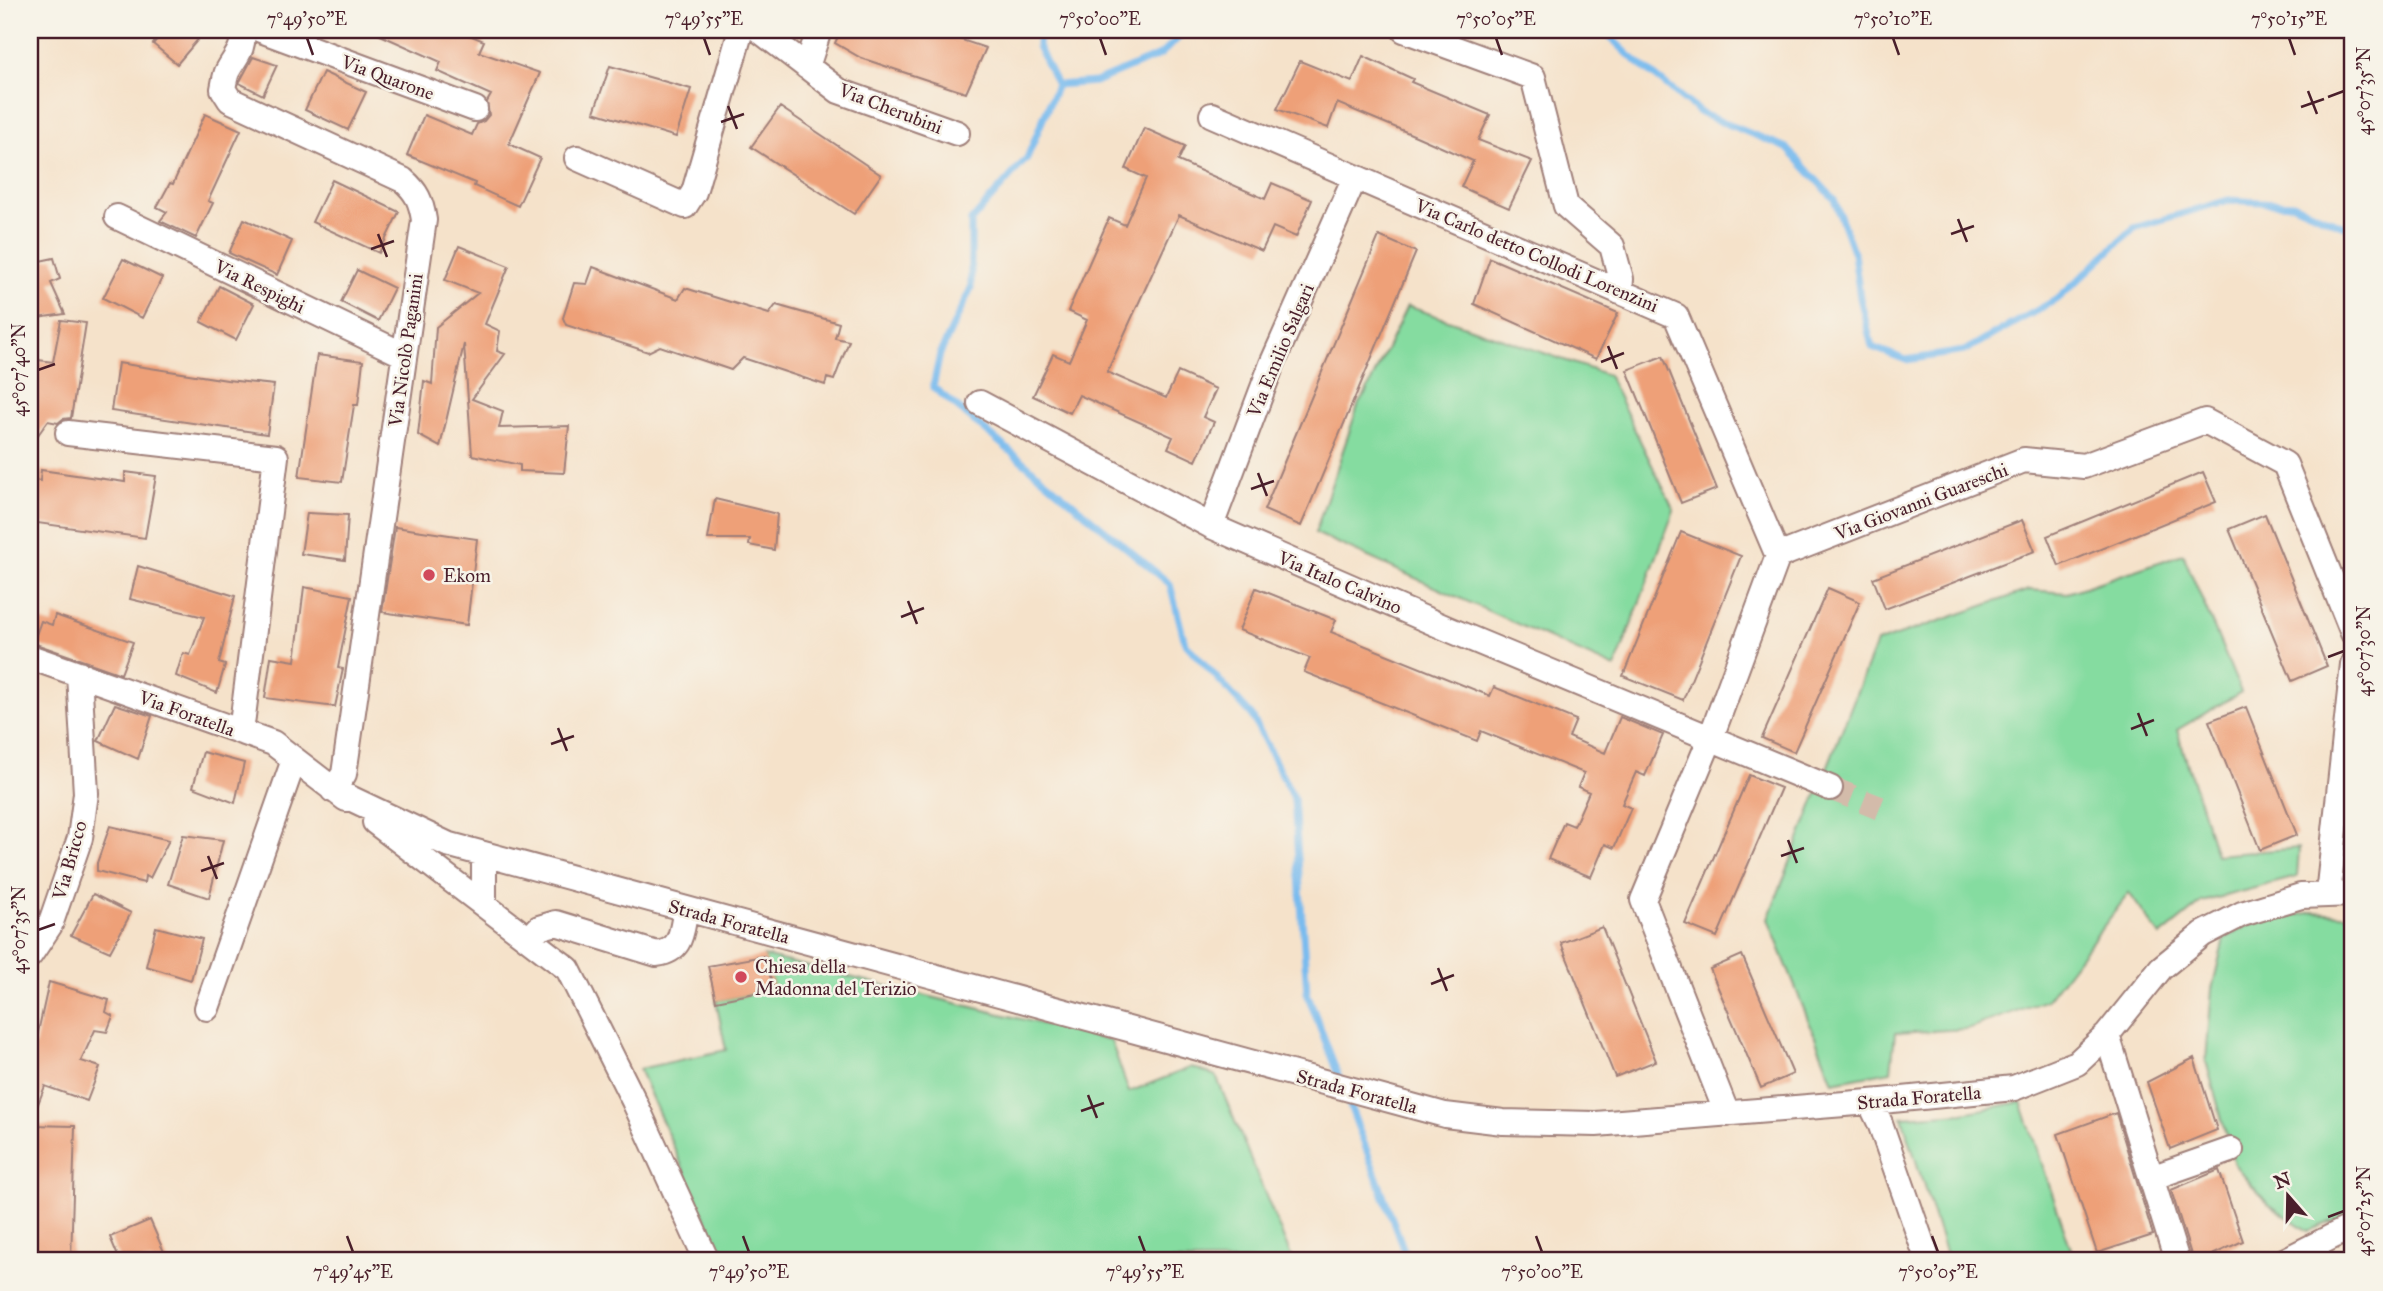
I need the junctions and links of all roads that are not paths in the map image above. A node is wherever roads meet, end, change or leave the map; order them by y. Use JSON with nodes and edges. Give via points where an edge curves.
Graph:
{"nodes":[{"id":1,"x":242,"y":30,"type":"edge"},
{"id":2,"x":261,"y":30,"type":"edge"},
{"id":3,"x":741,"y":30,"type":"edge"},
{"id":4,"x":759,"y":30,"type":"edge"},
{"id":5,"x":819,"y":30,"type":"edge"},
{"id":6,"x":1404,"y":30,"type":"edge"},
{"id":7,"x":807,"y":67,"type":"junction"},
{"id":8,"x":475,"y":109,"type":"dead end"},
{"id":9,"x":1212,"y":115,"type":"dead end"},
{"id":10,"x":957,"y":133,"type":"dead end"},
{"id":11,"x":577,"y":158,"type":"dead end"},
{"id":12,"x":1355,"y":177,"type":"junction"},
{"id":13,"x":117,"y":217,"type":"dead end"},
{"id":14,"x":1620,"y":292,"type":"junction"},
{"id":15,"x":404,"y":355,"type":"junction"},
{"id":16,"x":980,"y":404,"type":"dead end"},
{"id":17,"x":68,"y":432,"type":"dead end"},
{"id":18,"x":1211,"y":526,"type":"junction"},
{"id":19,"x":1778,"y":556,"type":"junction"},
{"id":20,"x":2353,"y":633,"type":"edge"},
{"id":21,"x":30,"y":657,"type":"edge"},
{"id":22,"x":2353,"y":664,"type":"edge"},
{"id":23,"x":79,"y":674,"type":"junction"},
{"id":24,"x":241,"y":732,"type":"junction"},
{"id":25,"x":1711,"y":737,"type":"junction"},
{"id":26,"x":294,"y":760,"type":"junction"},
{"id":27,"x":1830,"y":788,"type":"tunnel mouth"},
{"id":28,"x":334,"y":790,"type":"junction"},
{"id":29,"x":447,"y":844,"type":"junction"},
{"id":30,"x":484,"y":855,"type":"junction"},
{"id":31,"x":451,"y":879,"type":"junction"},
{"id":32,"x":2353,"y":894,"type":"edge"},
{"id":33,"x":2329,"y":895,"type":"junction"},
{"id":34,"x":484,"y":905,"type":"junction"},
{"id":35,"x":686,"y":909,"type":"junction"},
{"id":36,"x":529,"y":939,"type":"junction"},
{"id":37,"x":34,"y":942,"type":"edge"},
{"id":38,"x":207,"y":1008,"type":"dead end"},
{"id":39,"x":2108,"y":1035,"type":"junction"},
{"id":40,"x":1875,"y":1113,"type":"junction"},
{"id":41,"x":1727,"y":1114,"type":"junction"},
{"id":42,"x":2231,"y":1150,"type":"dead end"},
{"id":43,"x":2151,"y":1178,"type":"junction"},
{"id":44,"x":2353,"y":1226,"type":"edge"},
{"id":45,"x":707,"y":1261,"type":"edge"},
{"id":46,"x":1928,"y":1261,"type":"edge"},
{"id":47,"x":2177,"y":1261,"type":"edge"},
{"id":48,"x":2284,"y":1261,"type":"edge"}],
"edges":[{"from":1,"to":15,"type":"street","name":"Via Nicolò Paganini","via":[[243,41],[223,89],[230,100],[403,180],[421,202],[424,220]]},
{"from":2,"to":8,"type":"street","name":"Via Quarone"},
{"from":3,"to":11,"type":"street","via":[[694,192],[685,206]]},
{"from":4,"to":7,"type":"street","name":"Via Cherubini"},
{"from":5,"to":7,"type":"street"},
{"from":6,"to":14,"type":"street","via":[[1533,77],[1566,206],[1612,246]]},
{"from":7,"to":10,"type":"street","name":"Via Cherubini","via":[[839,91]]},
{"from":9,"to":12,"type":"street","name":"Via Carlo detto Collodi Lorenzini"},
{"from":12,"to":14,"type":"street","name":"Via Carlo detto Collodi Lorenzini"},
{"from":12,"to":18,"type":"street","name":"Via Emilio Salgari","via":[[1272,364]]},
{"from":13,"to":15,"type":"street","name":"Via Respighi"},
{"from":14,"to":19,"type":"street","name":"Via Carlo detto Collodi Lorenzini","via":[[1676,316]]},
{"from":15,"to":28,"type":"street","name":"Via Nicolò Paganini","via":[[344,774]]},
{"from":16,"to":18,"type":"street","name":"Via Italo Calvino"},
{"from":17,"to":24,"type":"street","via":[[276,457]]},
{"from":18,"to":25,"type":"street","name":"Via Italo Calvino"},
{"from":19,"to":20,"type":"street","name":"Via Giovanni Guareschi","via":[[2024,460],[2084,466],[2205,421],[2285,464]]},
{"from":19,"to":25,"type":"street"},
{"from":21,"to":23,"type":"street","name":"Via Foratella"},
{"from":22,"to":33,"type":"street"},
{"from":23,"to":24,"type":"street","name":"Via Foratella"},
{"from":23,"to":37,"type":"street","name":"Via Bricco","via":[[86,793],[80,838],[50,925]]},
{"from":24,"to":26,"type":"street","name":"Via Foratella","via":[[272,743]]},
{"from":25,"to":27,"type":"street","name":"Via Italo Calvino"},
{"from":25,"to":41,"type":"street","via":[[1643,900]]},
{"from":26,"to":28,"type":"street","name":"Via Foratella"},
{"from":26,"to":38,"type":"street"},
{"from":28,"to":29,"type":"street","name":"Strada Foratella"},
{"from":28,"to":31,"type":"street"},
{"from":29,"to":30,"type":"street","name":"Strada Foratella"},
{"from":29,"to":31,"type":"street"},
{"from":30,"to":34,"type":"street"},
{"from":30,"to":35,"type":"street","name":"Strada Foratella"},
{"from":31,"to":34,"type":"street"},
{"from":32,"to":33,"type":"street","name":"Strada Foratella"},
{"from":33,"to":39,"type":"street","name":"Strada Foratella","via":[[2301,896],[2242,914],[2203,934],[2161,968]]},
{"from":34,"to":36,"type":"street"},
{"from":35,"to":36,"type":"street","via":[[679,941],[670,952],[657,954],[556,923],[539,928]]},
{"from":35,"to":41,"type":"street","name":"Strada Foratella","via":[[1445,1115],[1503,1122],[1595,1124]]},
{"from":36,"to":45,"type":"street","via":[[568,969]]},
{"from":39,"to":40,"type":"street","name":"Strada Foratella","via":[[2077,1063],[2014,1088]]},
{"from":39,"to":43,"type":"street"},
{"from":40,"to":41,"type":"street","name":"Strada Foratella"},
{"from":40,"to":46,"type":"street"},
{"from":42,"to":43,"type":"street"},
{"from":43,"to":47,"type":"street"},
{"from":44,"to":48,"type":"street"}]}
